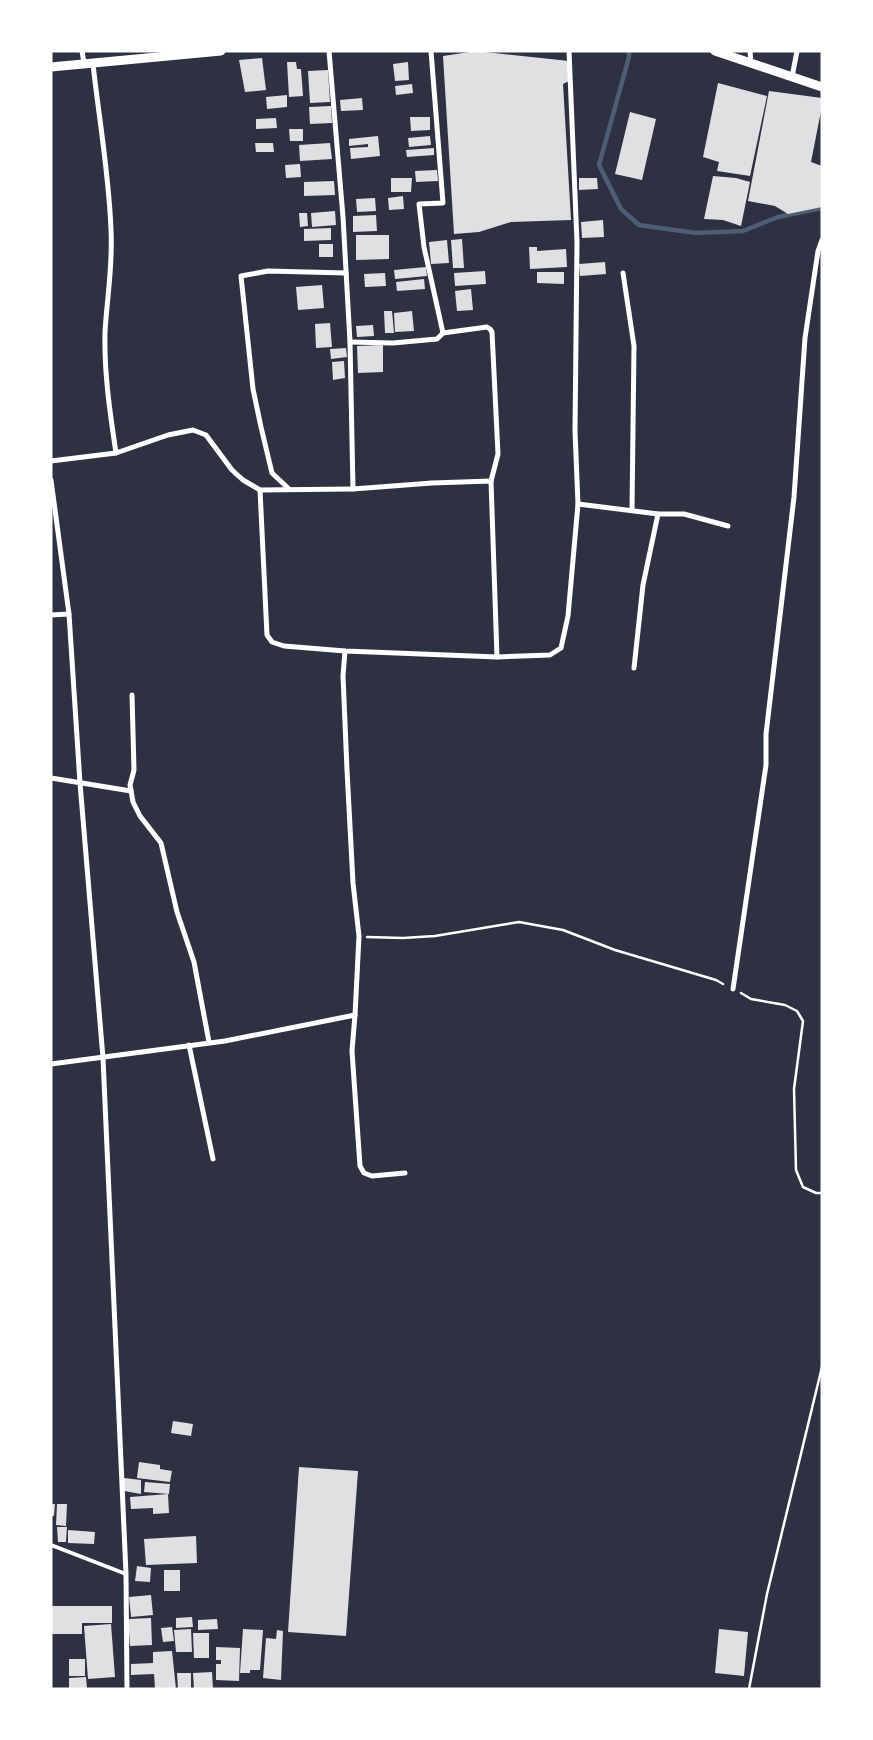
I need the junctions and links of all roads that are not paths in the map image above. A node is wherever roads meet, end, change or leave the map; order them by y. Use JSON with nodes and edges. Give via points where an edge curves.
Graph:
{"nodes":[{"id":1,"x":82,"y":51,"type":"edge"},
{"id":2,"x":221,"y":51,"type":"edge"},
{"id":3,"x":329,"y":51,"type":"edge"},
{"id":4,"x":431,"y":51,"type":"edge"},
{"id":5,"x":570,"y":51,"type":"edge"},
{"id":6,"x":715,"y":51,"type":"edge"},
{"id":7,"x":750,"y":51,"type":"edge"},
{"id":8,"x":797,"y":51,"type":"edge"},
{"id":9,"x":190,"y":53,"type":"edge"},
{"id":10,"x":88,"y":64,"type":"junction"},
{"id":11,"x":751,"y":64,"type":"junction"},
{"id":12,"x":51,"y":67,"type":"edge"},
{"id":13,"x":792,"y":78,"type":"junction"},
{"id":14,"x":822,"y":87,"type":"edge"},
{"id":15,"x":822,"y":240,"type":"edge"},
{"id":16,"x":623,"y":272,"type":"dead end"},
{"id":17,"x":346,"y":273,"type":"junction"},
{"id":18,"x":443,"y":333,"type":"junction"},
{"id":19,"x":350,"y":342,"type":"junction"},
{"id":20,"x":116,"y":453,"type":"junction"},
{"id":21,"x":51,"y":461,"type":"edge"},
{"id":22,"x":51,"y":480,"type":"edge"},
{"id":23,"x":491,"y":481,"type":"junction"},
{"id":24,"x":353,"y":489,"type":"junction"},
{"id":25,"x":260,"y":490,"type":"junction"},
{"id":26,"x":289,"y":490,"type":"junction"},
{"id":27,"x":578,"y":504,"type":"junction"},
{"id":28,"x":632,"y":510,"type":"junction"},
{"id":29,"x":658,"y":514,"type":"junction"},
{"id":30,"x":728,"y":526,"type":"dead end"},
{"id":31,"x":69,"y":614,"type":"junction"},
{"id":32,"x":51,"y":615,"type":"edge"},
{"id":33,"x":345,"y":652,"type":"junction"},
{"id":34,"x":497,"y":657,"type":"junction"},
{"id":35,"x":634,"y":668,"type":"dead end"},
{"id":36,"x":132,"y":695,"type":"dead end"},
{"id":37,"x":51,"y":778,"type":"edge"},
{"id":38,"x":80,"y":783,"type":"junction"},
{"id":39,"x":131,"y":791,"type":"junction"},
{"id":40,"x":733,"y":989,"type":"road end"},
{"id":41,"x":355,"y":1015,"type":"junction"},
{"id":42,"x":209,"y":1042,"type":"junction"},
{"id":43,"x":189,"y":1045,"type":"junction"},
{"id":44,"x":103,"y":1058,"type":"junction"},
{"id":45,"x":51,"y":1064,"type":"edge"},
{"id":46,"x":213,"y":1159,"type":"dead end"},
{"id":47,"x":405,"y":1173,"type":"dead end"},
{"id":48,"x":51,"y":1546,"type":"edge"},
{"id":49,"x":126,"y":1574,"type":"junction"},
{"id":50,"x":127,"y":1689,"type":"edge"}],
"edges":[{"from":1,"to":10,"type":"street"},
{"from":2,"to":9,"type":"street"},
{"from":3,"to":17,"type":"street"},
{"from":4,"to":18,"type":"street","via":[[443,203],[419,204],[424,247]]},
{"from":5,"to":27,"type":"street","via":[[577,242],[574,431]]},
{"from":6,"to":11,"type":"street"},
{"from":7,"to":11,"type":"street"},
{"from":8,"to":13,"type":"street"},
{"from":9,"to":10,"type":"street"},
{"from":10,"to":12,"type":"street"},
{"from":10,"to":20,"type":"street","via":[[109,185],[112,265],[106,331],[106,379]]},
{"from":11,"to":13,"type":"street"},
{"from":13,"to":14,"type":"street"},
{"from":15,"to":40,"type":"street","via":[[805,338],[794,497],[766,734],[766,765]]},
{"from":16,"to":28,"type":"street","via":[[634,346]]},
{"from":17,"to":19,"type":"street"},
{"from":17,"to":26,"type":"street","via":[[268,271],[241,276],[261,427],[272,473]]},
{"from":18,"to":19,"type":"street","via":[[437,339]]},
{"from":18,"to":23,"type":"street","via":[[487,327],[492,332],[498,454]]},
{"from":19,"to":24,"type":"street"},
{"from":20,"to":21,"type":"street"},
{"from":20,"to":25,"type":"street","via":[[193,430],[206,435],[232,470]]},
{"from":22,"to":31,"type":"street"},
{"from":23,"to":24,"type":"street"},
{"from":23,"to":34,"type":"street"},
{"from":24,"to":26,"type":"street"},
{"from":25,"to":26,"type":"street"},
{"from":25,"to":33,"type":"street","via":[[267,635],[272,642],[284,646]]},
{"from":27,"to":28,"type":"street"},
{"from":27,"to":34,"type":"street","via":[[568,616],[561,648],[550,655]]},
{"from":28,"to":29,"type":"street"},
{"from":29,"to":30,"type":"street","via":[[684,514]]},
{"from":29,"to":35,"type":"street","via":[[643,585]]},
{"from":31,"to":32,"type":"street"},
{"from":31,"to":38,"type":"street"},
{"from":33,"to":34,"type":"street"},
{"from":33,"to":41,"type":"street","via":[[346,770],[359,936]]},
{"from":36,"to":39,"type":"street","via":[[134,770],[130,780]]},
{"from":37,"to":38,"type":"street"},
{"from":38,"to":39,"type":"street"},
{"from":38,"to":44,"type":"street"},
{"from":39,"to":42,"type":"street","via":[[140,816],[160,843],[177,912],[194,962]]},
{"from":41,"to":42,"type":"street"},
{"from":41,"to":47,"type":"street","via":[[352,1051],[360,1166],[364,1173],[372,1176]]},
{"from":42,"to":43,"type":"street"},
{"from":43,"to":44,"type":"street"},
{"from":43,"to":46,"type":"street"},
{"from":44,"to":45,"type":"street"},
{"from":44,"to":49,"type":"street"},
{"from":48,"to":49,"type":"lane"},
{"from":49,"to":50,"type":"street"}]}
